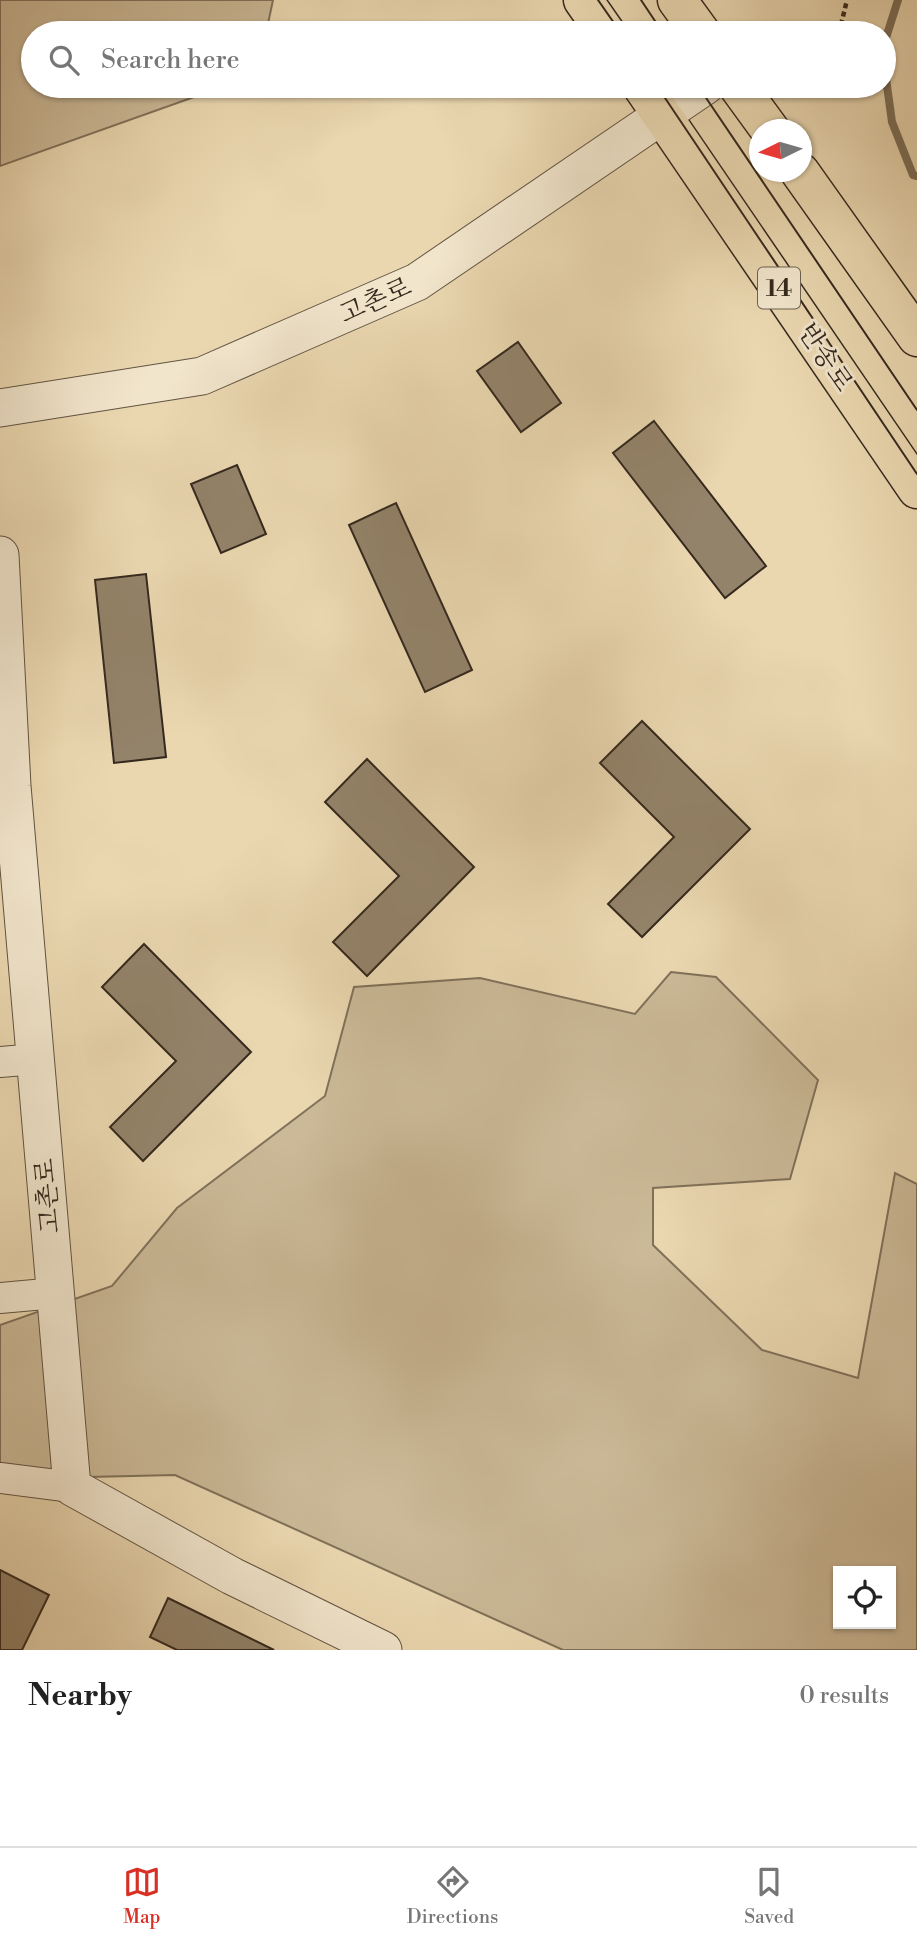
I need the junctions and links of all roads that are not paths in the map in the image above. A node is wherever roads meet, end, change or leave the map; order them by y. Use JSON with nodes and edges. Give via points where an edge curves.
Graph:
{"nodes":[{"id":1,"x":583,"y":0,"type":"edge"},
{"id":2,"x":677,"y":0,"type":"edge"},
{"id":3,"x":598,"y":21,"type":"edge"},
{"id":4,"x":692,"y":21,"type":"edge"},
{"id":5,"x":746,"y":98,"type":"edge"},
{"id":6,"x":652,"y":101,"type":"edge"},
{"id":7,"x":761,"y":119,"type":"edge"},
{"id":8,"x":807,"y":182,"type":"edge"},
{"id":9,"x":917,"y":337,"type":"edge"},
{"id":10,"x":0,"y":408,"type":"edge"},
{"id":11,"x":917,"y":489,"type":"edge"},
{"id":12,"x":0,"y":555,"type":"edge"},
{"id":13,"x":6,"y":787,"type":"edge"},
{"id":14,"x":36,"y":1059,"type":"junction"},
{"id":15,"x":0,"y":1062,"type":"edge"},
{"id":16,"x":56,"y":1293,"type":"junction"},
{"id":17,"x":0,"y":1298,"type":"edge"},
{"id":18,"x":0,"y":1478,"type":"edge"},
{"id":19,"x":72,"y":1487,"type":"junction"},
{"id":20,"x":383,"y":1650,"type":"edge"}],
"edges":[{"from":1,"to":3,"type":"main road"},
{"from":2,"to":4,"type":"main road"},
{"from":5,"to":7,"type":"main road"},
{"from":6,"to":10,"type":"street","name":"고촌로","via":[[417,282],[202,376]]},
{"from":6,"to":11,"type":"main road","name":"반송로","number":"14"},
{"from":8,"to":9,"type":"main road"},
{"from":12,"to":13,"type":"street","name":"고촌로"},
{"from":13,"to":14,"type":"street","name":"고촌로"},
{"from":14,"to":15,"type":"street"},
{"from":14,"to":16,"type":"street","name":"고촌로"},
{"from":16,"to":17,"type":"street"},
{"from":16,"to":19,"type":"street","name":"고촌로"},
{"from":18,"to":19,"type":"street"},
{"from":19,"to":20,"type":"street","via":[[232,1576]]}]}
